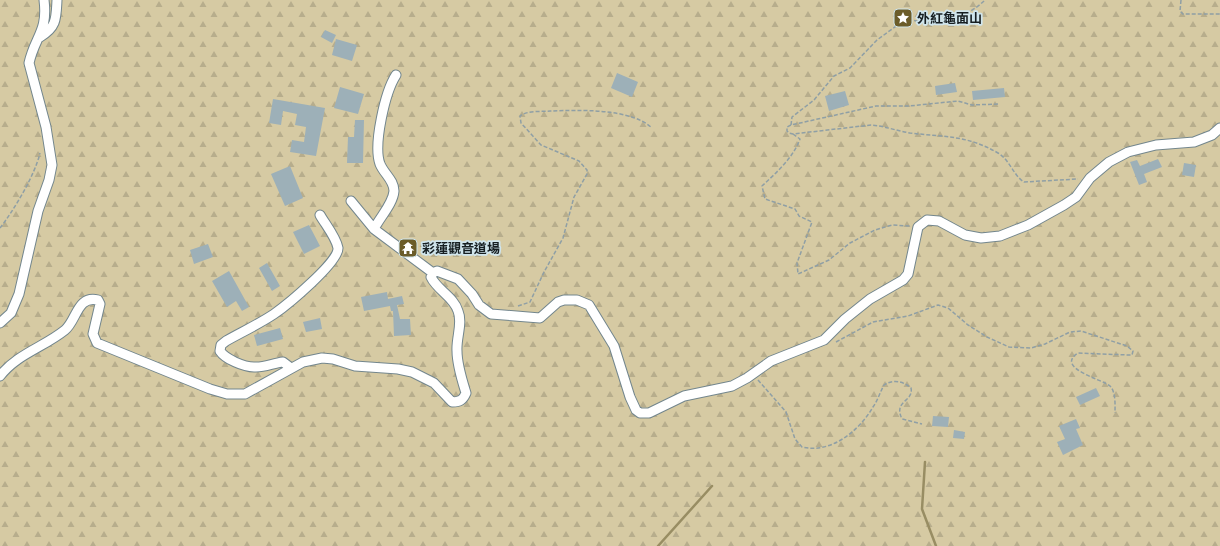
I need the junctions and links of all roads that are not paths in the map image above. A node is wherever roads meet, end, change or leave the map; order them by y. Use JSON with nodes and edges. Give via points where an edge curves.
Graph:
{"nodes":[{"id":1,"x":44,"y":0,"type":"edge"},
{"id":2,"x":57,"y":0,"type":"edge"},
{"id":3,"x":40,"y":37,"type":"junction"},
{"id":4,"x":396,"y":75,"type":"dead end"},
{"id":5,"x":1220,"y":128,"type":"edge"},
{"id":6,"x":351,"y":201,"type":"dead end"},
{"id":7,"x":320,"y":215,"type":"dead end"},
{"id":8,"x":374,"y":228,"type":"junction"},
{"id":9,"x":433,"y":273,"type":"junction"},
{"id":10,"x":0,"y":323,"type":"edge"},
{"id":11,"x":291,"y":368,"type":"junction"},
{"id":12,"x":0,"y":376,"type":"edge"}],
"edges":[{"from":1,"to":3,"type":"street","via":[[45,17]]},
{"from":2,"to":3,"type":"street","via":[[54,25]]},
{"from":3,"to":10,"type":"street","via":[[31,53],[29,63],[46,127],[52,166],[50,180],[38,211],[19,294],[11,313]]},
{"from":4,"to":8,"type":"street","via":[[386,96],[380,129],[379,159],[394,187],[394,193]]},
{"from":5,"to":9,"type":"street","via":[[1198,141],[1156,145],[1128,152],[1109,162],[1064,205],[1028,225],[1000,236],[981,238],[965,235],[939,221],[927,220],[918,227],[908,274],[903,280],[870,300],[824,340],[771,361],[732,386],[684,396],[649,413],[640,413],[636,410],[614,346],[589,305],[577,300],[564,300],[540,318],[491,314],[479,305],[458,279],[443,272]]},
{"from":6,"to":8,"type":"street"},
{"from":7,"to":11,"type":"street","via":[[338,248],[334,259],[275,313],[221,345],[220,351],[223,356],[247,366],[283,362]]},
{"from":8,"to":9,"type":"street"},
{"from":9,"to":11,"type":"street","via":[[433,282],[458,309],[460,316],[456,351],[466,393],[464,399],[452,402],[425,378],[398,369],[355,366],[322,358],[303,362]]},
{"from":11,"to":12,"type":"street","via":[[245,394],[227,394],[210,389],[97,343],[93,329],[100,304],[98,300],[91,298],[82,304],[67,329],[42,346],[17,358]]}]}
